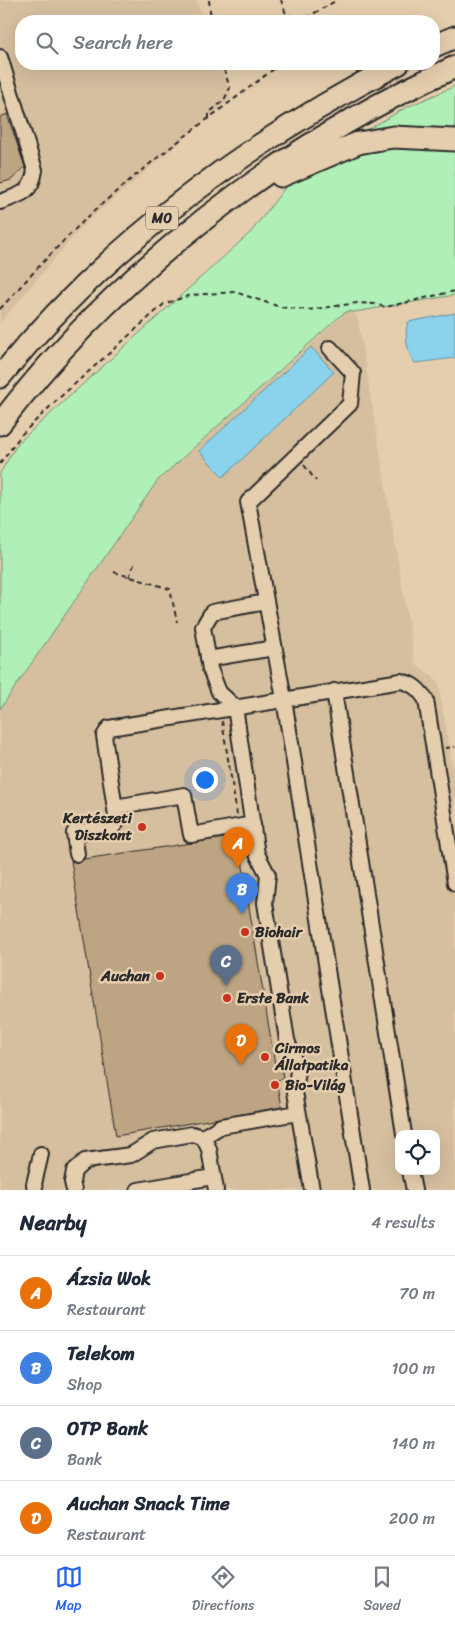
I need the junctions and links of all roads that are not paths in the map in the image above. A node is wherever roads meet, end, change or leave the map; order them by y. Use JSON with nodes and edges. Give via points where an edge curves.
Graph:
{"nodes":[{"id":1,"x":455,"y":37,"type":"edge"},
{"id":2,"x":440,"y":43,"type":"edge"},
{"id":3,"x":0,"y":57,"type":"edge"},
{"id":4,"x":455,"y":67,"type":"edge"},
{"id":5,"x":387,"y":70,"type":"edge"},
{"id":6,"x":455,"y":140,"type":"edge"},
{"id":7,"x":237,"y":195,"type":"junction"},
{"id":8,"x":0,"y":202,"type":"edge"},
{"id":9,"x":330,"y":348,"type":"dead end"},
{"id":10,"x":0,"y":377,"type":"edge"},
{"id":11,"x":0,"y":424,"type":"edge"},
{"id":12,"x":266,"y":602,"type":"junction"},
{"id":13,"x":274,"y":648,"type":"junction"},
{"id":14,"x":208,"y":659,"type":"junction"},
{"id":15,"x":334,"y":691,"type":"junction"},
{"id":16,"x":284,"y":699,"type":"junction"},
{"id":17,"x":235,"y":707,"type":"junction"},
{"id":18,"x":114,"y":806,"type":"junction"},
{"id":19,"x":253,"y":824,"type":"junction"},
{"id":20,"x":77,"y":854,"type":"dead end"},
{"id":21,"x":455,"y":883,"type":"edge"},
{"id":22,"x":298,"y":1113,"type":"junction"},
{"id":23,"x":403,"y":1130,"type":"edge"},
{"id":24,"x":203,"y":1138,"type":"junction"},
{"id":25,"x":42,"y":1154,"type":"dead end"},
{"id":26,"x":411,"y":1175,"type":"edge"},
{"id":27,"x":214,"y":1183,"type":"edge"},
{"id":28,"x":35,"y":1190,"type":"edge"},
{"id":29,"x":74,"y":1190,"type":"edge"},
{"id":30,"x":138,"y":1190,"type":"edge"},
{"id":31,"x":312,"y":1190,"type":"edge"},
{"id":32,"x":362,"y":1190,"type":"edge"},
{"id":33,"x":414,"y":1190,"type":"edge"}],
"edges":[{"from":1,"to":2,"type":"highway"},
{"from":3,"to":8,"type":"lane","via":[[35,170],[34,182],[28,190]]},
{"from":4,"to":7,"type":"highway","number":"M0","via":[[347,121]]},
{"from":5,"to":10,"type":"highway","number":"M0","via":[[283,128],[183,200],[75,296]]},
{"from":6,"to":7,"type":"highway","via":[[393,137],[358,143]]},
{"from":7,"to":11,"type":"highway","number":"M0","via":[[174,245],[68,343]]},
{"from":9,"to":12,"type":"lane","via":[[353,373],[350,404],[248,502]]},
{"from":12,"to":13,"type":"lane"},
{"from":12,"to":14,"type":"lane","via":[[212,612],[203,627]]},
{"from":13,"to":14,"type":"lane"},
{"from":13,"to":16,"type":"lane"},
{"from":14,"to":17,"type":"lane","via":[[219,692]]},
{"from":15,"to":16,"type":"lane"},
{"from":15,"to":21,"type":"lane","via":[[401,681],[420,690],[426,700]]},
{"from":15,"to":23,"type":"lane"},
{"from":16,"to":17,"type":"lane"},
{"from":16,"to":32,"type":"lane"},
{"from":17,"to":18,"type":"lane","via":[[109,728],[104,736]]},
{"from":17,"to":19,"type":"lane"},
{"from":18,"to":19,"type":"lane","via":[[184,795],[191,836]]},
{"from":18,"to":20,"type":"lane","via":[[116,826],[74,833]]},
{"from":19,"to":22,"type":"lane","via":[[260,863],[268,875],[265,903],[286,1040],[298,1071],[295,1092]]},
{"from":22,"to":24,"type":"lane","via":[[221,1126]]},
{"from":22,"to":31,"type":"lane"},
{"from":24,"to":27,"type":"lane","via":[[209,1149]]},
{"from":24,"to":29,"type":"lane","via":[[192,1134],[153,1141],[131,1155],[85,1160],[74,1171]]},
{"from":25,"to":28,"type":"lane"},
{"from":26,"to":33,"type":"lane"},
{"from":27,"to":30,"type":"lane"}]}
